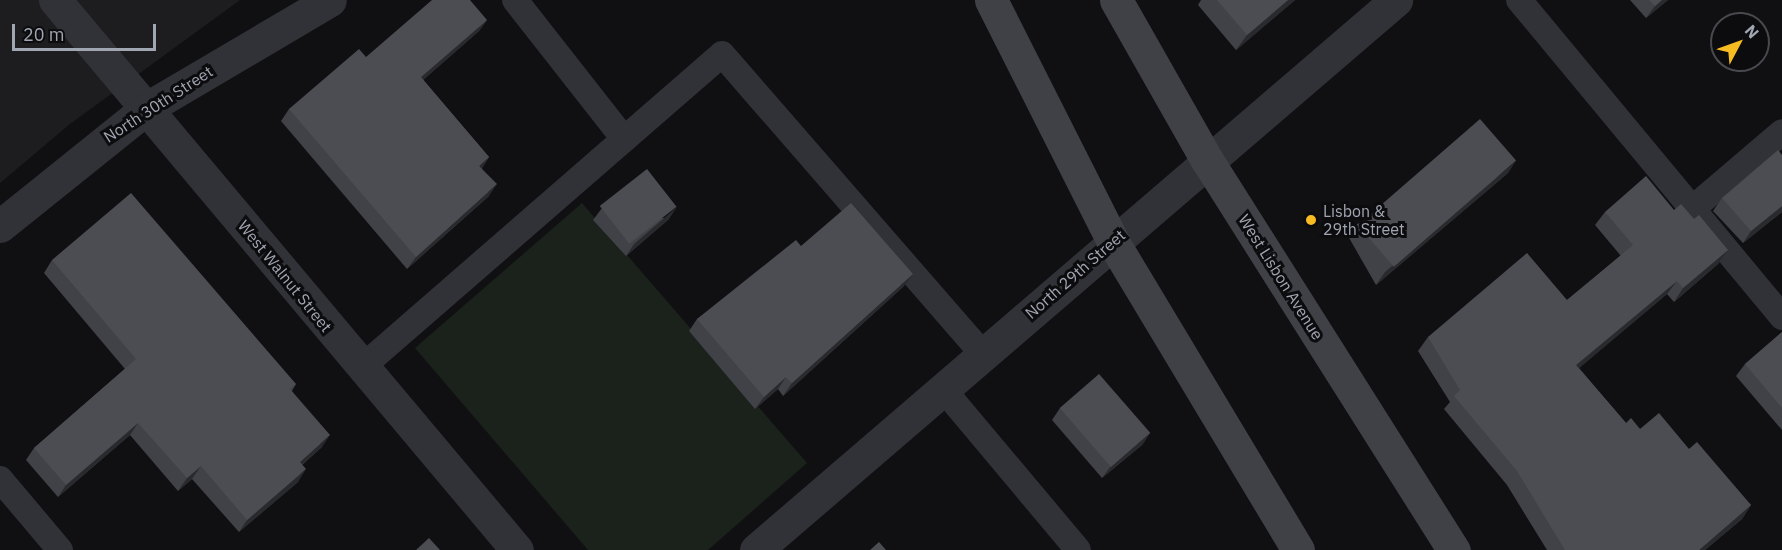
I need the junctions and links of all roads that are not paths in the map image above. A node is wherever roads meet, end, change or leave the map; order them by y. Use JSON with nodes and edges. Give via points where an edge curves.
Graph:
{"nodes":[{"id":1,"x":56,"y":0,"type":"edge"},
{"id":2,"x":330,"y":0,"type":"edge"},
{"id":3,"x":515,"y":0,"type":"edge"},
{"id":4,"x":991,"y":0,"type":"edge"},
{"id":5,"x":1116,"y":0,"type":"edge"},
{"id":6,"x":1396,"y":0,"type":"edge"},
{"id":7,"x":1519,"y":0,"type":"edge"},
{"id":8,"x":147,"y":108,"type":"junction"},
{"id":9,"x":1782,"y":132,"type":"edge"},
{"id":10,"x":624,"y":139,"type":"junction"},
{"id":11,"x":1207,"y":160,"type":"junction"},
{"id":12,"x":1692,"y":209,"type":"junction"},
{"id":13,"x":0,"y":226,"type":"edge"},
{"id":14,"x":1113,"y":242,"type":"junction"},
{"id":15,"x":1782,"y":317,"type":"edge"},
{"id":16,"x":982,"y":354,"type":"junction"},
{"id":17,"x":361,"y":368,"type":"junction"},
{"id":18,"x":943,"y":390,"type":"junction"},
{"id":19,"x":0,"y":479,"type":"edge"},
{"id":20,"x":60,"y":550,"type":"edge"},
{"id":21,"x":517,"y":550,"type":"edge"},
{"id":22,"x":756,"y":550,"type":"edge"},
{"id":23,"x":1078,"y":550,"type":"edge"},
{"id":24,"x":1298,"y":550,"type":"edge"},
{"id":25,"x":1454,"y":550,"type":"edge"}],
"edges":[{"from":1,"to":8,"type":"street","name":"West Walnut Street"},
{"from":2,"to":8,"type":"street","name":"North 30th Street"},
{"from":3,"to":10,"type":"lane"},
{"from":4,"to":14,"type":"main road"},
{"from":5,"to":11,"type":"main road","name":"West Lisbon Avenue"},
{"from":6,"to":11,"type":"street","name":"North 29th Street"},
{"from":7,"to":12,"type":"lane"},
{"from":8,"to":13,"type":"street","name":"North 30th Street"},
{"from":8,"to":17,"type":"street","name":"West Walnut Street"},
{"from":9,"to":12,"type":"lane"},
{"from":10,"to":16,"type":"lane","via":[[722,54]]},
{"from":10,"to":17,"type":"lane"},
{"from":11,"to":14,"type":"street","name":"North 29th Street"},
{"from":11,"to":25,"type":"main road","name":"West Lisbon Avenue"},
{"from":12,"to":15,"type":"lane"},
{"from":14,"to":16,"type":"street","name":"North 29th Street"},
{"from":14,"to":24,"type":"main road"},
{"from":16,"to":18,"type":"street","name":"North 29th Street"},
{"from":17,"to":21,"type":"street","name":"West Walnut Street"},
{"from":18,"to":22,"type":"street","name":"North 29th Street"},
{"from":18,"to":23,"type":"lane"},
{"from":19,"to":20,"type":"lane"}]}
